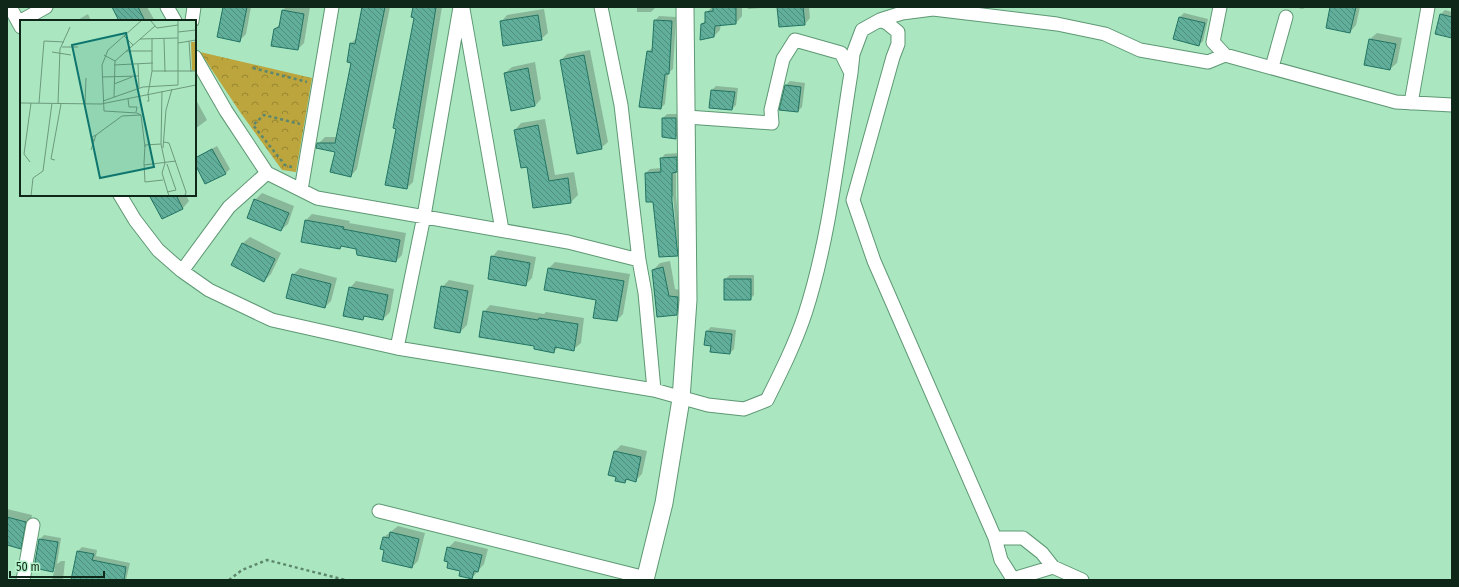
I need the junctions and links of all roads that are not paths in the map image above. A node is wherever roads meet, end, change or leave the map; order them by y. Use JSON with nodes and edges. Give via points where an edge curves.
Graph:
{"nodes":[{"id":1,"x":10,"y":7,"type":"edge"},
{"id":2,"x":46,"y":7,"type":"edge"},
{"id":3,"x":167,"y":7,"type":"edge"},
{"id":4,"x":194,"y":7,"type":"edge"},
{"id":5,"x":332,"y":7,"type":"edge"},
{"id":6,"x":462,"y":7,"type":"edge"},
{"id":7,"x":601,"y":7,"type":"edge"},
{"id":8,"x":685,"y":7,"type":"edge"},
{"id":9,"x":1220,"y":7,"type":"edge"},
{"id":10,"x":1428,"y":7,"type":"edge"},
{"id":11,"x":1286,"y":17,"type":"dead end"},
{"id":12,"x":26,"y":20,"type":"edge"},
{"id":13,"x":174,"y":20,"type":"edge"},
{"id":14,"x":192,"y":20,"type":"edge"},
{"id":15,"x":880,"y":20,"type":"junction"},
{"id":16,"x":20,"y":24,"type":"edge"},
{"id":17,"x":1225,"y":55,"type":"junction"},
{"id":18,"x":196,"y":59,"type":"edge"},
{"id":19,"x":1272,"y":67,"type":"junction"},
{"id":20,"x":851,"y":73,"type":"junction"},
{"id":21,"x":1411,"y":103,"type":"junction"},
{"id":22,"x":1452,"y":105,"type":"edge"},
{"id":23,"x":687,"y":117,"type":"junction"},
{"id":24,"x":267,"y":173,"type":"junction"},
{"id":25,"x":301,"y":190,"type":"junction"},
{"id":26,"x":121,"y":196,"type":"edge"},
{"id":27,"x":424,"y":216,"type":"junction"},
{"id":28,"x":502,"y":230,"type":"junction"},
{"id":29,"x":639,"y":260,"type":"junction"},
{"id":30,"x":182,"y":271,"type":"junction"},
{"id":31,"x":397,"y":348,"type":"junction"},
{"id":32,"x":654,"y":390,"type":"junction"},
{"id":33,"x":681,"y":399,"type":"junction"},
{"id":34,"x":379,"y":511,"type":"dead end"},
{"id":35,"x":33,"y":525,"type":"dead end"},
{"id":36,"x":995,"y":538,"type":"junction"},
{"id":37,"x":1053,"y":568,"type":"junction"},
{"id":38,"x":646,"y":579,"type":"edge"},
{"id":39,"x":23,"y":580,"type":"edge"},
{"id":40,"x":1082,"y":580,"type":"edge"}],
"edges":[{"from":1,"to":16,"type":"street"},
{"from":2,"to":12,"type":"street"},
{"from":3,"to":13,"type":"street"},
{"from":4,"to":14,"type":"street"},
{"from":5,"to":25,"type":"street"},
{"from":6,"to":27,"type":"street"},
{"from":6,"to":28,"type":"street"},
{"from":7,"to":29,"type":"street","via":[[621,105]]},
{"from":8,"to":23,"type":"street"},
{"from":9,"to":17,"type":"street","via":[[1212,42]]},
{"from":10,"to":21,"type":"street"},
{"from":11,"to":19,"type":"street"},
{"from":15,"to":17,"type":"street","via":[[902,13],[933,9],[1057,24],[1105,34],[1140,50],[1208,62]]},
{"from":15,"to":20,"type":"street","via":[[862,30],[853,54]]},
{"from":15,"to":36,"type":"street","via":[[898,32],[898,44],[853,200],[874,260]]},
{"from":17,"to":19,"type":"street"},
{"from":18,"to":24,"type":"street","via":[[226,111]]},
{"from":19,"to":21,"type":"street","via":[[1396,102]]},
{"from":20,"to":23,"type":"street","via":[[841,54],[795,40],[783,59],[771,110],[772,123]]},
{"from":20,"to":33,"type":"street","via":[[824,238],[805,313],[787,361],[767,400],[744,409]]},
{"from":21,"to":22,"type":"street"},
{"from":23,"to":33,"type":"street","via":[[688,300]]},
{"from":24,"to":25,"type":"street"},
{"from":24,"to":30,"type":"street","via":[[229,207]]},
{"from":25,"to":27,"type":"street","via":[[317,198]]},
{"from":26,"to":30,"type":"street","via":[[158,250]]},
{"from":27,"to":28,"type":"street"},
{"from":27,"to":31,"type":"street"},
{"from":28,"to":29,"type":"street","via":[[568,242]]},
{"from":29,"to":32,"type":"street","via":[[645,293]]},
{"from":30,"to":31,"type":"street","via":[[209,290],[272,320]]},
{"from":31,"to":32,"type":"street"},
{"from":32,"to":33,"type":"street"},
{"from":33,"to":38,"type":"street","via":[[664,503]]},
{"from":34,"to":38,"type":"street"},
{"from":35,"to":39,"type":"street"},
{"from":36,"to":37,"type":"street","via":[[1023,538],[1042,553]]},
{"from":36,"to":37,"type":"street","via":[[1001,560],[1013,580]]},
{"from":37,"to":40,"type":"street"}]}
